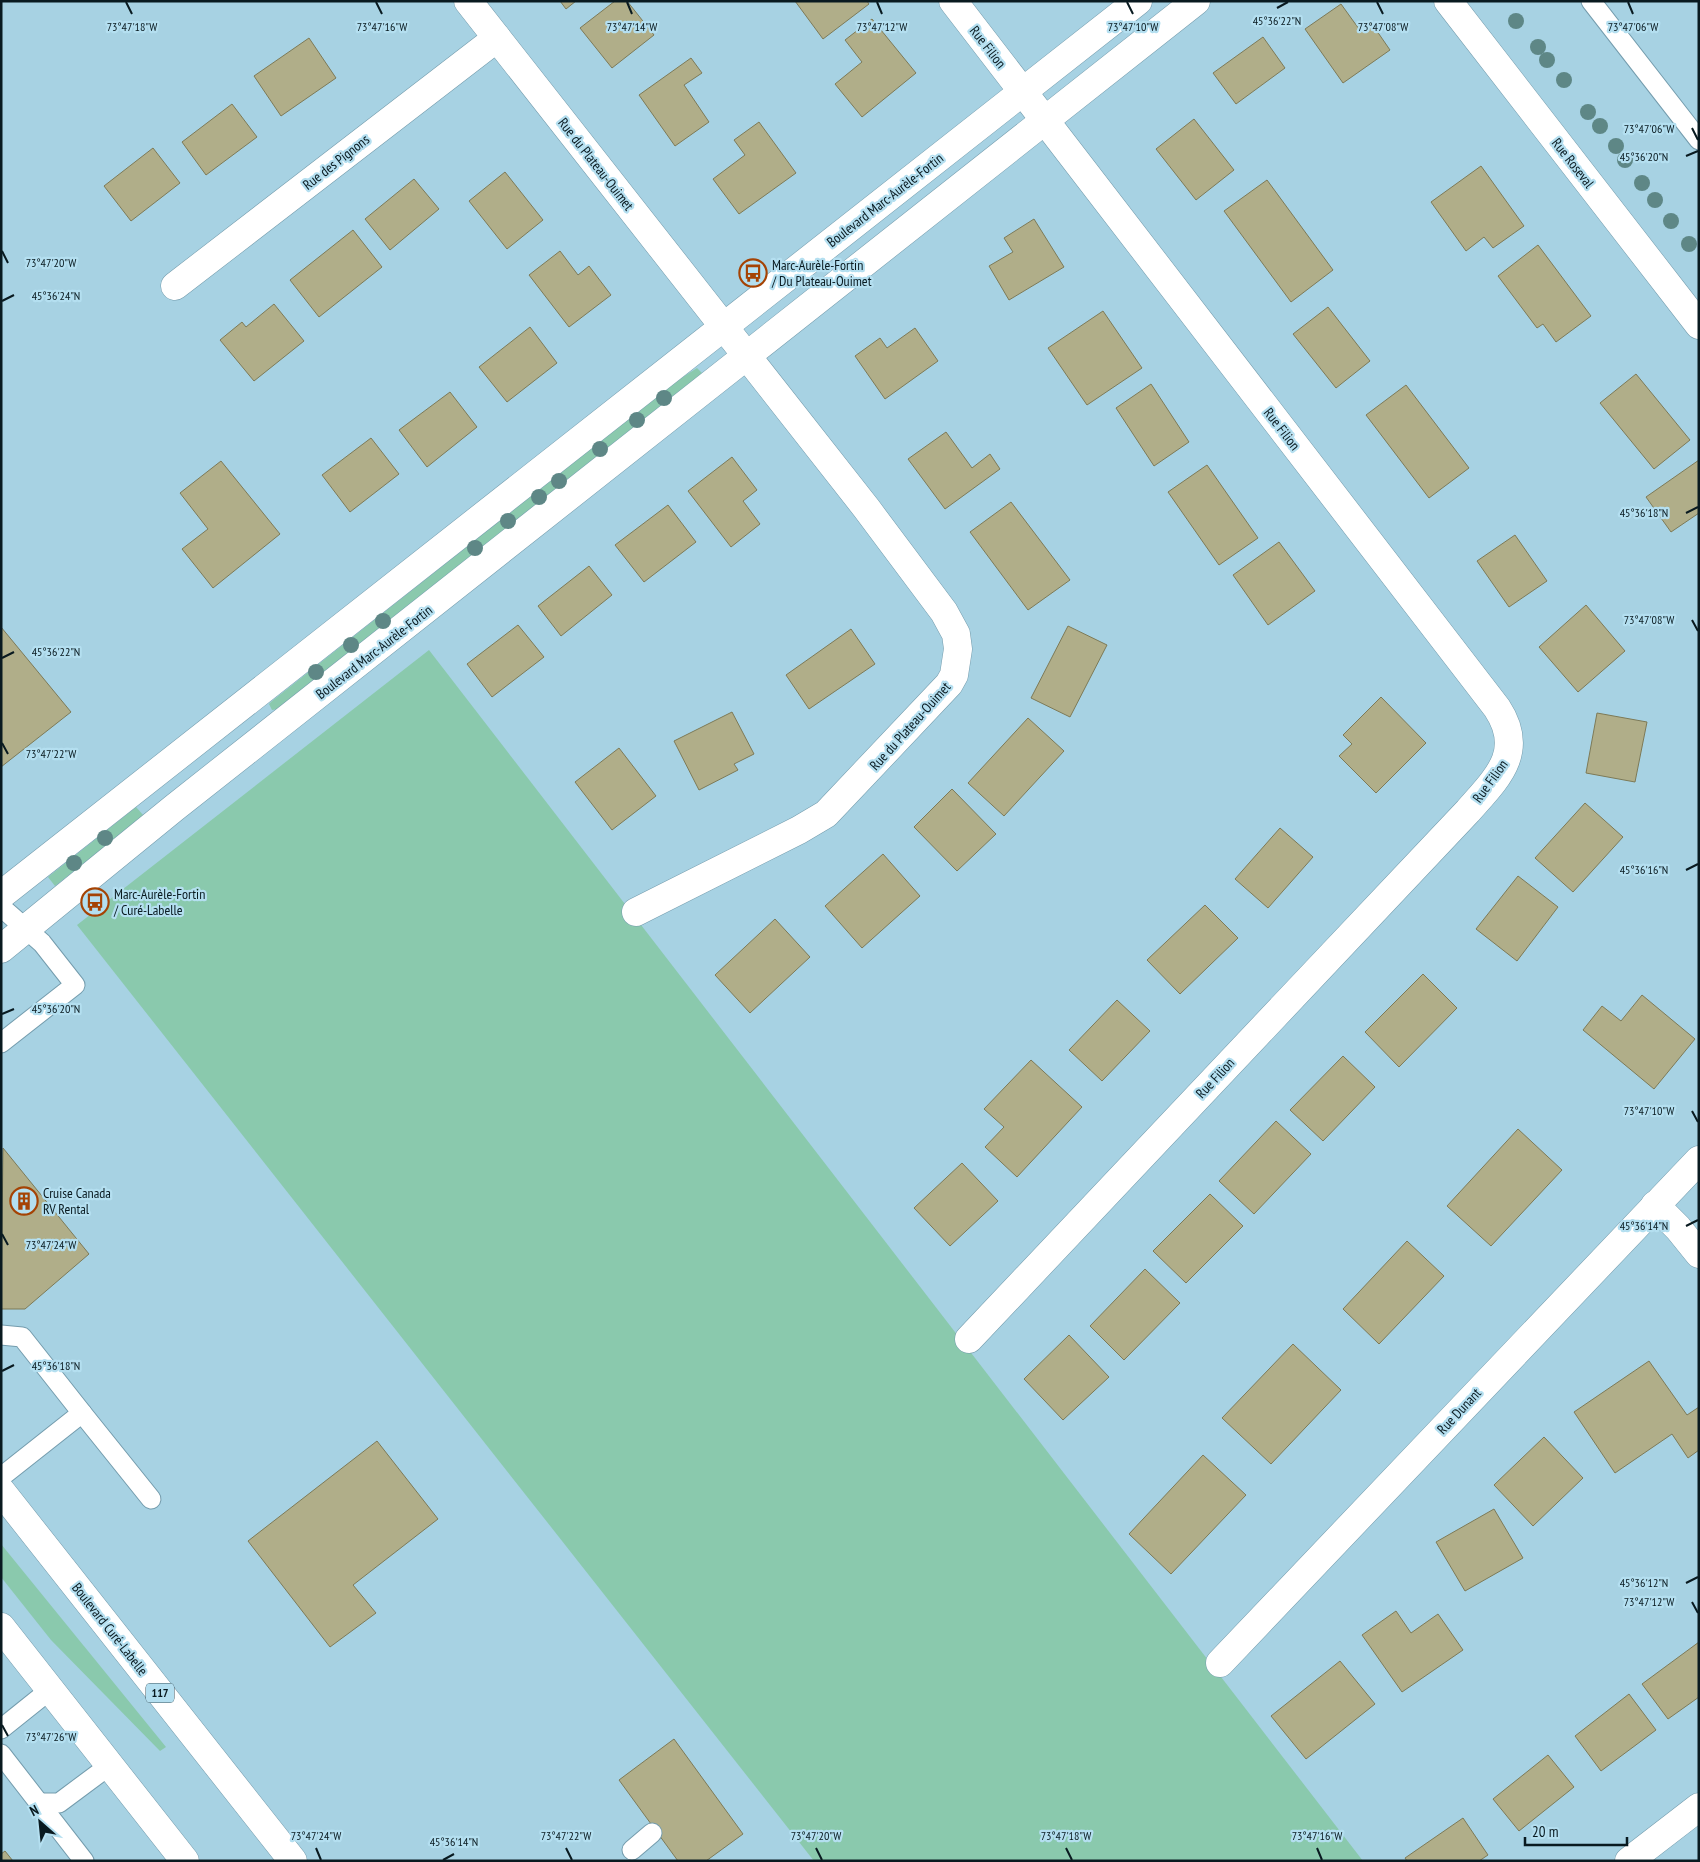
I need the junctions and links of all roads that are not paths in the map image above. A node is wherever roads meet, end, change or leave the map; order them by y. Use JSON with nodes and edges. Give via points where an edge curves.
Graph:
{"nodes":[{"id":1,"x":468,"y":1,"type":"edge"},
{"id":2,"x":953,"y":1,"type":"edge"},
{"id":3,"x":1138,"y":1,"type":"edge"},
{"id":4,"x":1196,"y":1,"type":"edge"},
{"id":5,"x":1448,"y":1,"type":"edge"},
{"id":6,"x":1591,"y":1,"type":"edge"},
{"id":7,"x":497,"y":38,"type":"junction"},
{"id":8,"x":1023,"y":92,"type":"junction"},
{"id":9,"x":1045,"y":120,"type":"junction"},
{"id":10,"x":1699,"y":140,"type":"edge"},
{"id":11,"x":176,"y":286,"type":"dead end"},
{"id":12,"x":1699,"y":325,"type":"edge"},
{"id":13,"x":723,"y":326,"type":"junction"},
{"id":14,"x":747,"y":357,"type":"junction"},
{"id":15,"x":1,"y":895,"type":"edge"},
{"id":16,"x":1,"y":907,"type":"edge"},
{"id":17,"x":636,"y":912,"type":"dead end"},
{"id":18,"x":26,"y":929,"type":"junction"},
{"id":19,"x":1,"y":949,"type":"edge"},
{"id":20,"x":1,"y":1043,"type":"edge"},
{"id":21,"x":1699,"y":1160,"type":"edge"},
{"id":22,"x":1655,"y":1205,"type":"junction"},
{"id":23,"x":1699,"y":1254,"type":"edge"},
{"id":24,"x":1,"y":1335,"type":"edge"},
{"id":25,"x":969,"y":1339,"type":"dead end"},
{"id":26,"x":82,"y":1413,"type":"junction"},
{"id":27,"x":1,"y":1477,"type":"edge"},
{"id":28,"x":1,"y":1491,"type":"edge"},
{"id":29,"x":151,"y":1499,"type":"dead end"},
{"id":30,"x":1,"y":1626,"type":"edge"},
{"id":31,"x":1220,"y":1663,"type":"dead end"},
{"id":32,"x":51,"y":1689,"type":"junction"},
{"id":33,"x":1,"y":1729,"type":"edge"},
{"id":34,"x":1,"y":1754,"type":"edge"},
{"id":35,"x":110,"y":1765,"type":"junction"},
{"id":36,"x":39,"y":1803,"type":"junction"},
{"id":37,"x":1699,"y":1807,"type":"edge"},
{"id":38,"x":652,"y":1833,"type":"dead end"},
{"id":39,"x":632,"y":1850,"type":"dead end"},
{"id":40,"x":84,"y":1861,"type":"edge"},
{"id":41,"x":184,"y":1861,"type":"edge"},
{"id":42,"x":293,"y":1861,"type":"edge"},
{"id":43,"x":1629,"y":1861,"type":"edge"}],
"edges":[{"from":1,"to":7,"type":"street","name":"Rue du Plateau-Ouimet"},
{"from":2,"to":8,"type":"street","name":"Rue Filion"},
{"from":3,"to":8,"type":"street","name":"Boulevard Marc-Aurèle-Fortin"},
{"from":4,"to":9,"type":"street","name":"Boulevard Marc-Aurèle-Fortin"},
{"from":5,"to":12,"type":"street","name":"Rue Roseval"},
{"from":6,"to":10,"type":"lane"},
{"from":7,"to":11,"type":"street","name":"Rue des Pignons"},
{"from":7,"to":13,"type":"street","name":"Rue du Plateau-Ouimet"},
{"from":8,"to":9,"type":"street"},
{"from":8,"to":13,"type":"street","name":"Boulevard Marc-Aurèle-Fortin"},
{"from":9,"to":14,"type":"street","name":"Boulevard Marc-Aurèle-Fortin"},
{"from":9,"to":25,"type":"street","name":"Rue Filion","via":[[1497,708],[1505,720],[1510,741],[1503,767],[1468,811]]},
{"from":13,"to":14,"type":"street"},
{"from":13,"to":15,"type":"street","name":"Boulevard Marc-Aurèle-Fortin"},
{"from":14,"to":17,"type":"street","name":"Rue du Plateau-Ouimet","via":[[867,508],[952,623],[958,649],[955,668],[941,696],[826,814]]},
{"from":14,"to":18,"type":"street","name":"Boulevard Marc-Aurèle-Fortin","via":[[174,808]]},
{"from":16,"to":18,"type":"lane"},
{"from":18,"to":19,"type":"street","name":"Boulevard Marc-Aurèle-Fortin"},
{"from":18,"to":20,"type":"lane","via":[[42,943],[75,985]]},
{"from":21,"to":22,"type":"street","name":"Rue Dunant"},
{"from":22,"to":23,"type":"street"},
{"from":22,"to":31,"type":"street","name":"Rue Dunant"},
{"from":24,"to":26,"type":"lane","via":[[22,1337]]},
{"from":26,"to":27,"type":"lane"},
{"from":26,"to":29,"type":"lane"},
{"from":28,"to":42,"type":"street","name":"Boulevard Curé-Labelle","number":"117"},
{"from":30,"to":32,"type":"street"},
{"from":32,"to":33,"type":"lane"},
{"from":32,"to":35,"type":"street"},
{"from":34,"to":36,"type":"lane"},
{"from":35,"to":36,"type":"lane","via":[[59,1803]]},
{"from":35,"to":41,"type":"street"},
{"from":36,"to":40,"type":"lane"},
{"from":37,"to":43,"type":"street"},
{"from":38,"to":39,"type":"lane"}]}
